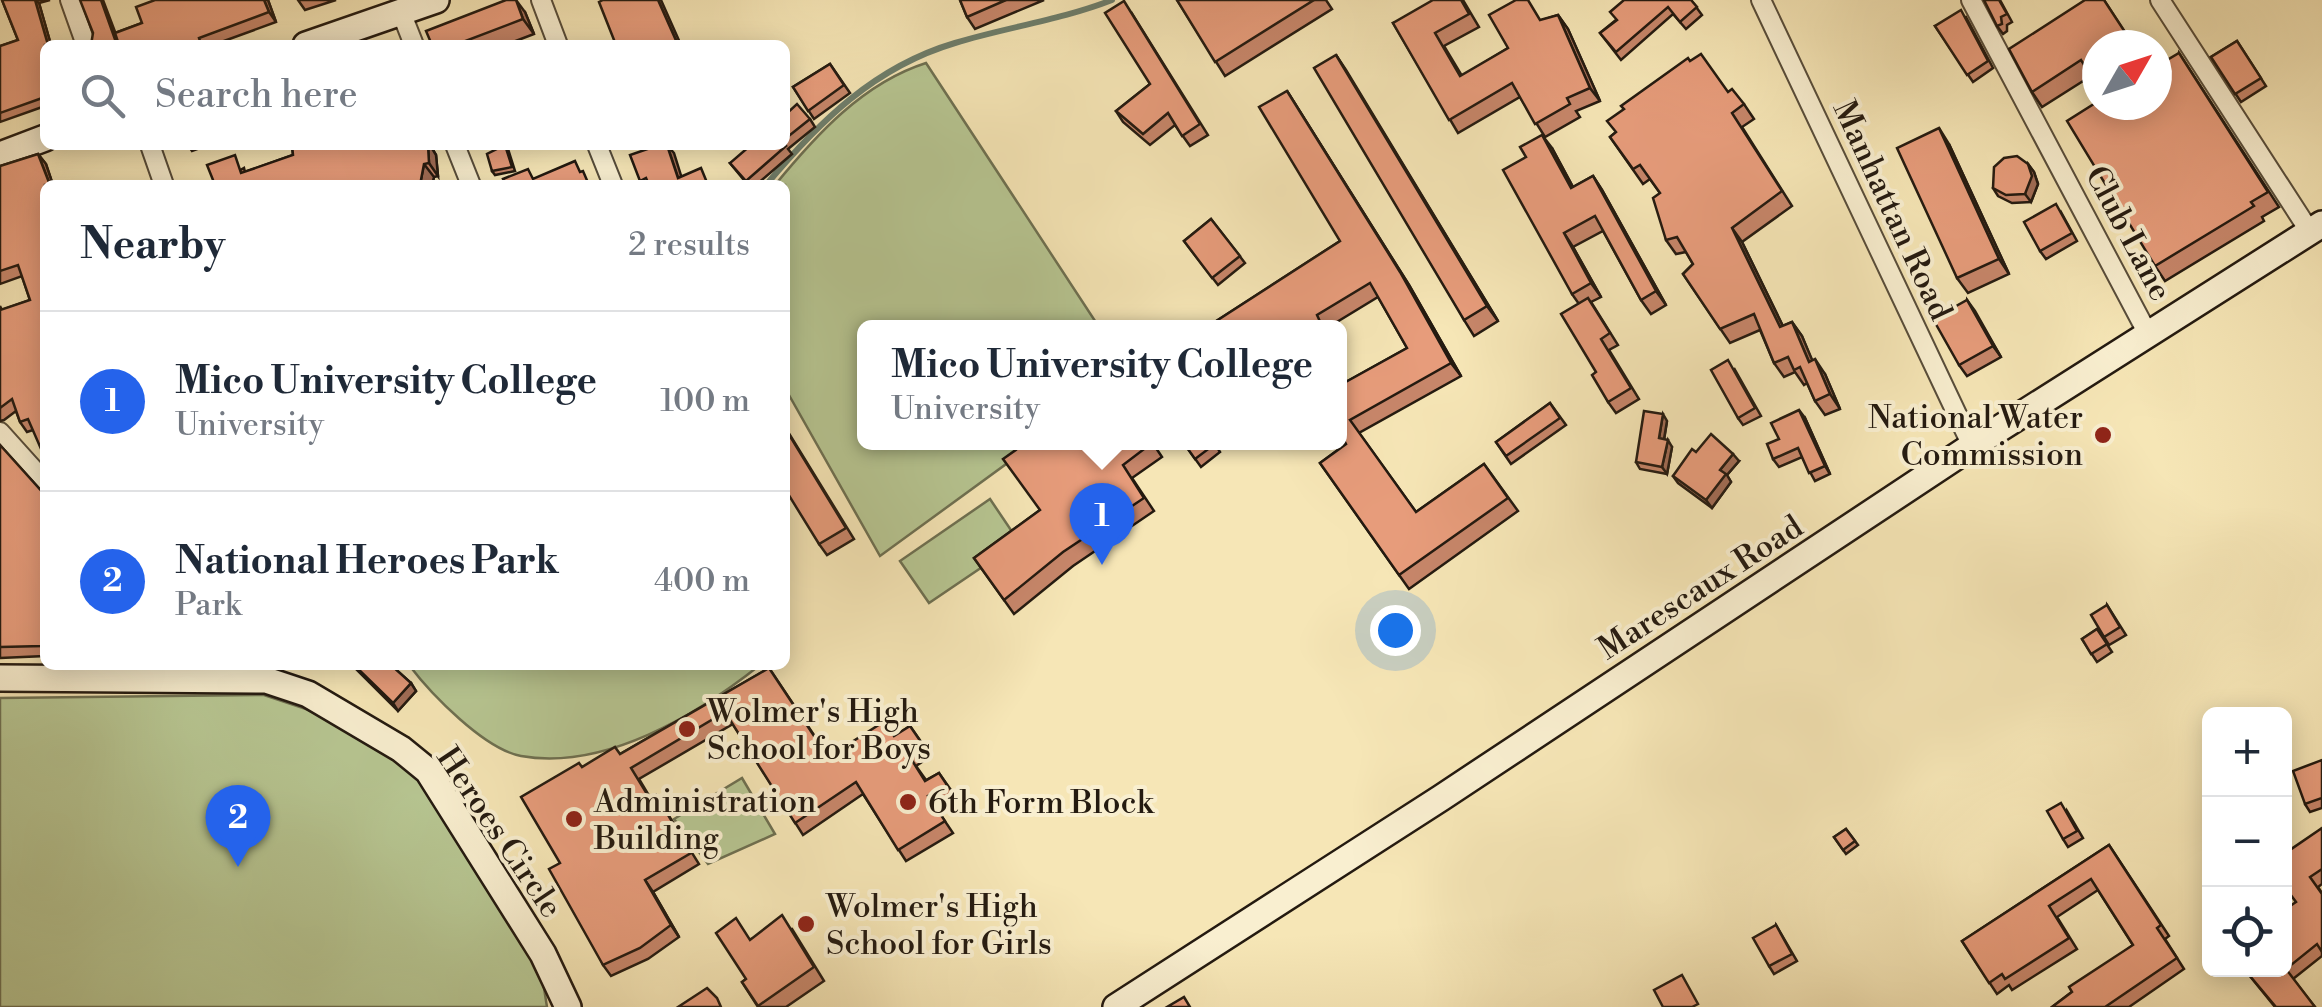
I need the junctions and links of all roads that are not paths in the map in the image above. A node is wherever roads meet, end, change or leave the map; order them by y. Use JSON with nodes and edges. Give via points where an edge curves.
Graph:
{"nodes":[{"id":1,"x":70,"y":0,"type":"edge"},
{"id":2,"x":436,"y":0,"type":"edge"},
{"id":3,"x":541,"y":0,"type":"edge"},
{"id":4,"x":1761,"y":0,"type":"edge"},
{"id":5,"x":1972,"y":0,"type":"edge"},
{"id":6,"x":2160,"y":0,"type":"edge"},
{"id":7,"x":401,"y":12,"type":"junction"},
{"id":8,"x":84,"y":40,"type":"edge"},
{"id":9,"x":320,"y":40,"type":"edge"},
{"id":10,"x":412,"y":40,"type":"edge"},
{"id":11,"x":556,"y":40,"type":"edge"},
{"id":12,"x":40,"y":140,"type":"edge"},
{"id":13,"x":152,"y":150,"type":"edge"},
{"id":14,"x":457,"y":150,"type":"edge"},
{"id":15,"x":599,"y":150,"type":"edge"},
{"id":16,"x":0,"y":155,"type":"edge"},
{"id":17,"x":162,"y":180,"type":"edge"},
{"id":18,"x":469,"y":180,"type":"edge"},
{"id":19,"x":611,"y":180,"type":"edge"},
{"id":20,"x":2316,"y":228,"type":"edge"},
{"id":21,"x":2150,"y":336,"type":"junction"},
{"id":22,"x":0,"y":432,"type":"edge"},
{"id":23,"x":1972,"y":446,"type":"junction"},
{"id":24,"x":40,"y":476,"type":"edge"},
{"id":25,"x":0,"y":678,"type":"edge"},
{"id":26,"x":568,"y":1007,"type":"edge"},
{"id":27,"x":1116,"y":1007,"type":"edge"}],
"edges":[{"from":1,"to":8,"type":"street"},
{"from":2,"to":7,"type":"main road"},
{"from":3,"to":11,"type":"street"},
{"from":4,"to":23,"type":"street","name":"Manhattan Road"},
{"from":5,"to":21,"type":"street","name":"Club Lane"},
{"from":6,"to":20,"type":"street"},
{"from":7,"to":9,"type":"main road"},
{"from":7,"to":10,"type":"street"},
{"from":12,"to":16,"type":"main road"},
{"from":13,"to":17,"type":"street"},
{"from":14,"to":18,"type":"street"},
{"from":15,"to":19,"type":"street"},
{"from":20,"to":21,"type":"main road","name":"Marescaux Road"},
{"from":21,"to":23,"type":"main road","name":"Marescaux Road"},
{"from":22,"to":24,"type":"street"},
{"from":23,"to":27,"type":"main road","name":"Marescaux Road"},
{"from":25,"to":26,"type":"main road","name":"Heroes Circle","via":[[266,680],[308,694],[428,770],[544,954]]}]}
